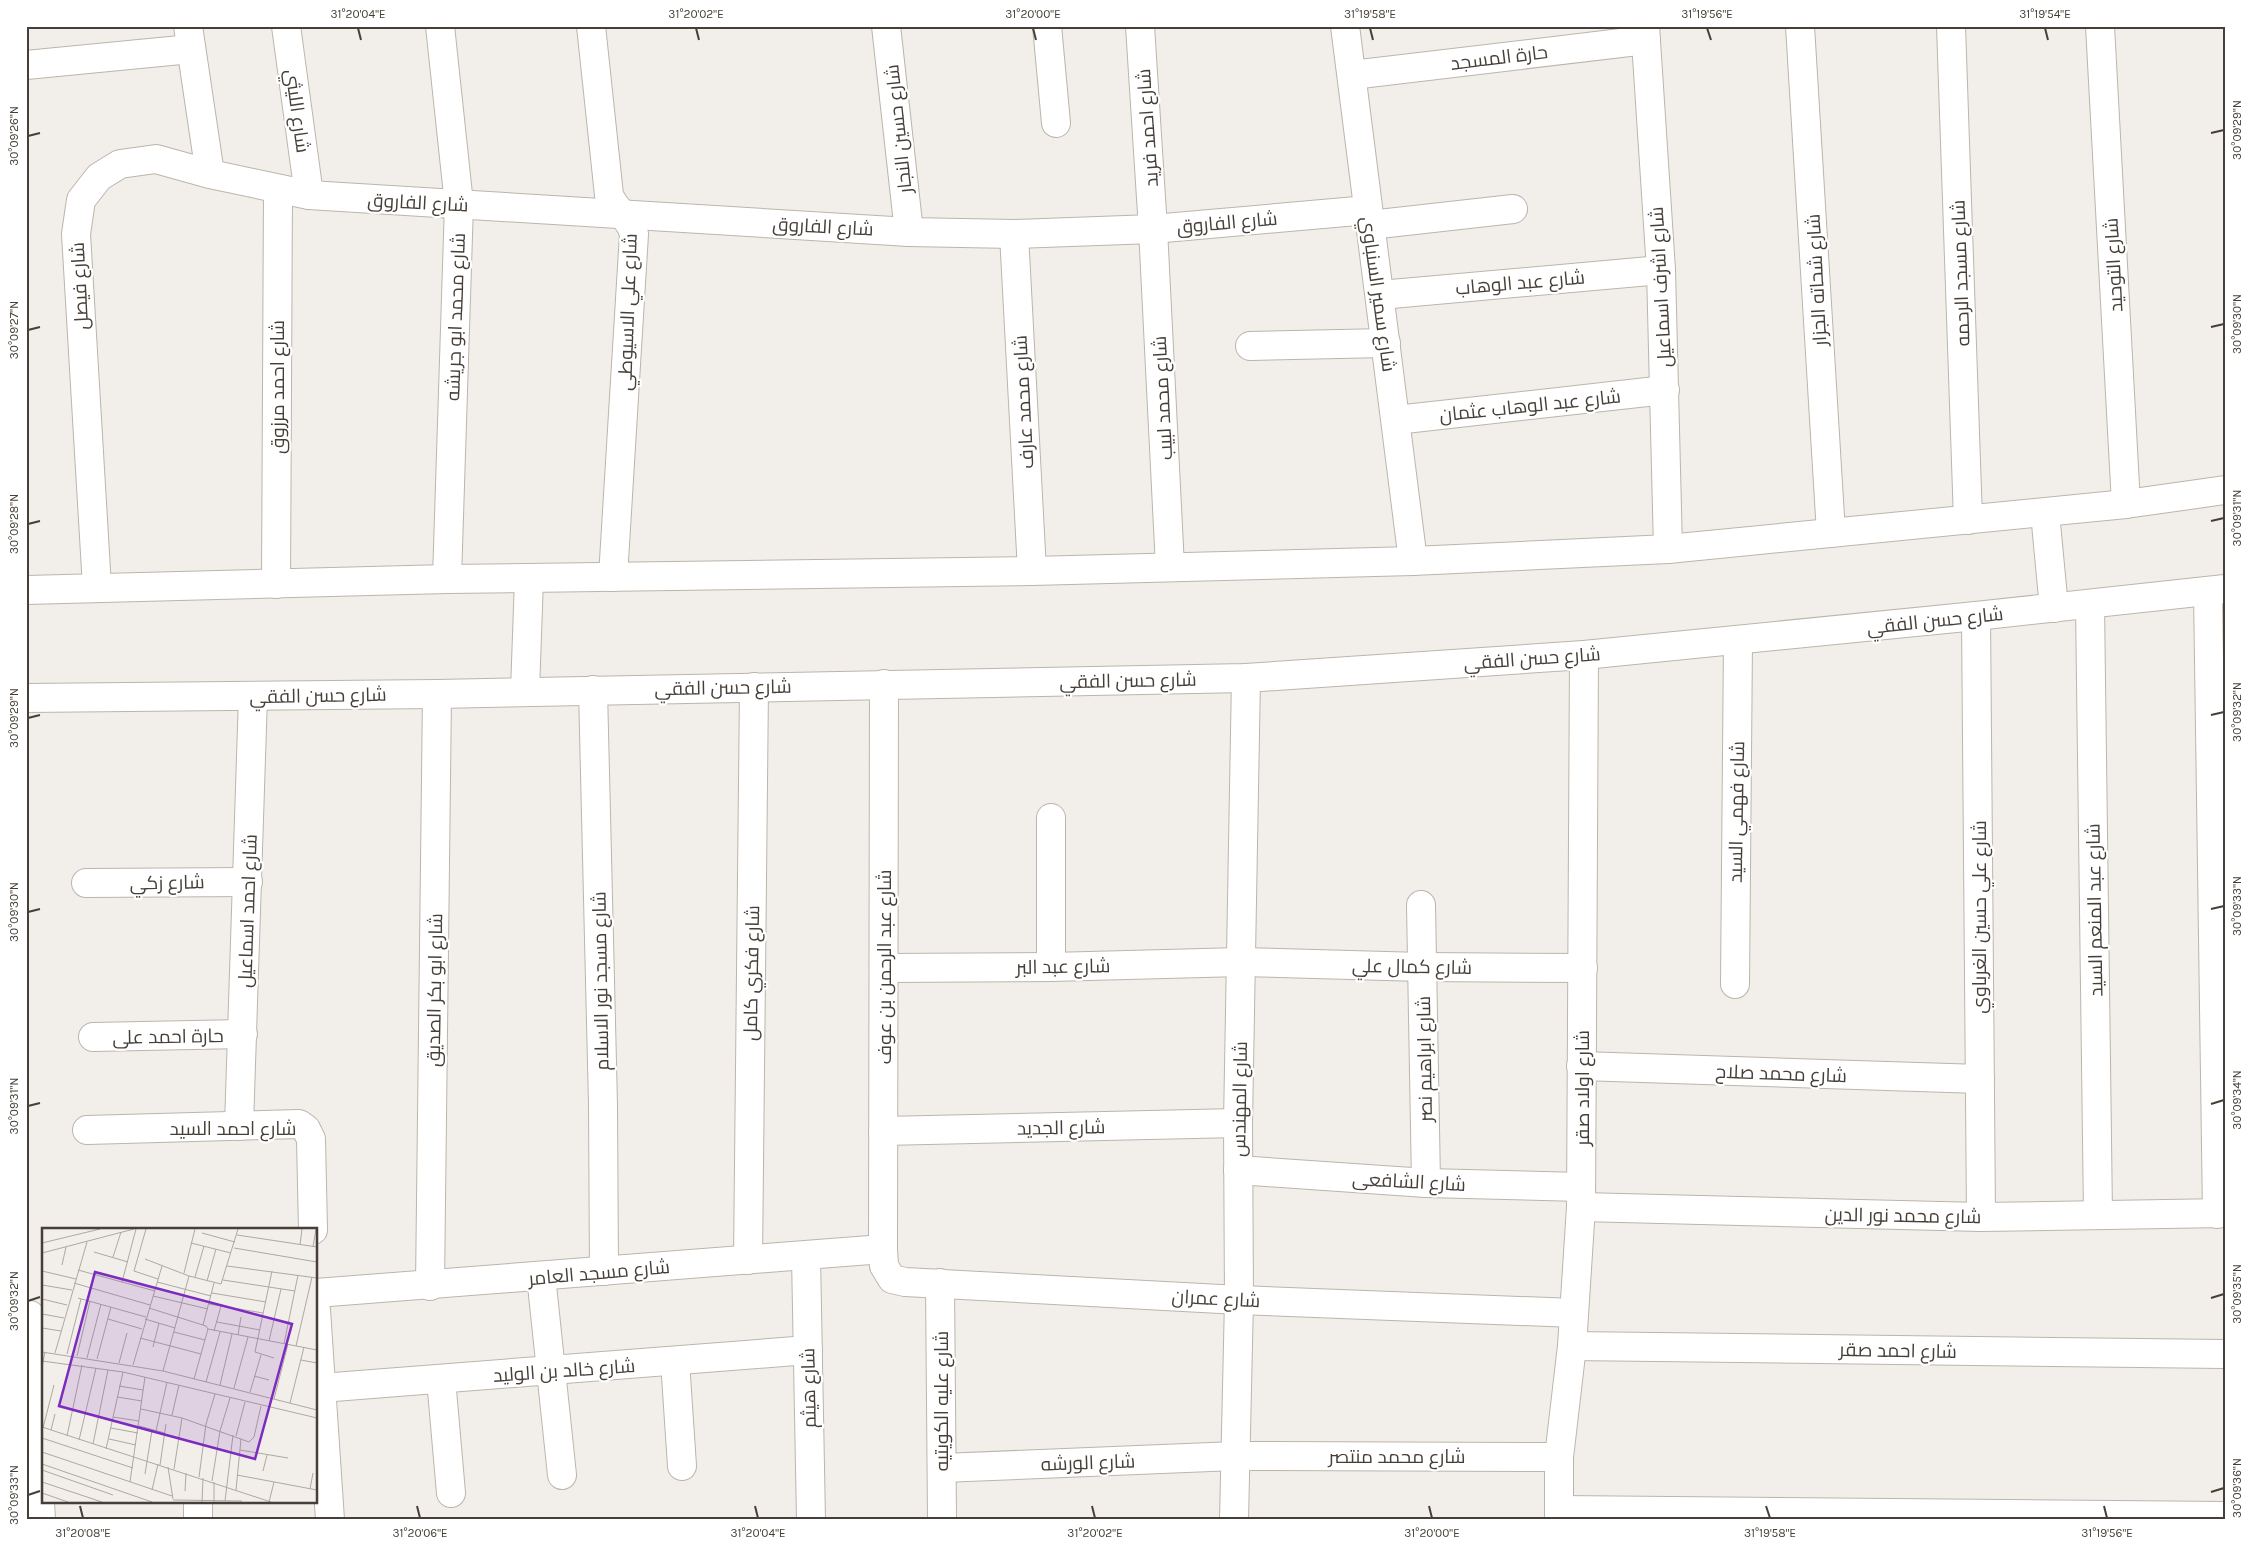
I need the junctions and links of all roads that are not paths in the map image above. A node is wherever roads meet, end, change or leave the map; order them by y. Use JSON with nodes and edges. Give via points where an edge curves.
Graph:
{"nodes":[{"id":1,"x":286,"y":26,"type":"edge"},
{"id":2,"x":440,"y":26,"type":"edge"},
{"id":3,"x":591,"y":26,"type":"edge"},
{"id":4,"x":886,"y":26,"type":"edge"},
{"id":5,"x":1047,"y":26,"type":"edge"},
{"id":6,"x":1140,"y":26,"type":"edge"},
{"id":7,"x":1345,"y":26,"type":"edge"},
{"id":8,"x":1800,"y":26,"type":"edge"},
{"id":9,"x":1951,"y":26,"type":"edge"},
{"id":10,"x":2100,"y":26,"type":"edge"},
{"id":11,"x":1645,"y":33,"type":"edge"},
{"id":12,"x":190,"y":38,"type":"edge"},
{"id":13,"x":26,"y":65,"type":"edge"},
{"id":14,"x":1352,"y":75,"type":"junction"},
{"id":15,"x":1056,"y":123,"type":"dead end"},
{"id":16,"x":210,"y":174,"type":"junction"},
{"id":17,"x":278,"y":190,"type":"junction"},
{"id":18,"x":309,"y":195,"type":"junction"},
{"id":19,"x":459,"y":204,"type":"junction"},
{"id":20,"x":1514,"y":209,"type":"dead end"},
{"id":21,"x":623,"y":215,"type":"junction"},
{"id":22,"x":1369,"y":218,"type":"junction"},
{"id":23,"x":1153,"y":229,"type":"junction"},
{"id":24,"x":909,"y":232,"type":"junction"},
{"id":25,"x":1014,"y":234,"type":"junction"},
{"id":26,"x":1661,"y":270,"type":"junction"},
{"id":27,"x":1380,"y":295,"type":"junction"},
{"id":28,"x":1386,"y":343,"type":"junction"},
{"id":29,"x":1250,"y":346,"type":"dead end"},
{"id":30,"x":1665,"y":390,"type":"junction"},
{"id":31,"x":1396,"y":420,"type":"junction"},
{"id":32,"x":2225,"y":490,"type":"edge"},
{"id":33,"x":2126,"y":504,"type":"junction"},
{"id":34,"x":2045,"y":513,"type":"junction"},
{"id":35,"x":1968,"y":520,"type":"junction"},
{"id":36,"x":1831,"y":533,"type":"junction"},
{"id":37,"x":1668,"y":549,"type":"junction"},
{"id":38,"x":1413,"y":561,"type":"junction"},
{"id":39,"x":1170,"y":568,"type":"junction"},
{"id":40,"x":1032,"y":571,"type":"junction"},
{"id":41,"x":613,"y":577,"type":"junction"},
{"id":42,"x":447,"y":579,"type":"junction"},
{"id":43,"x":529,"y":579,"type":"junction"},
{"id":44,"x":276,"y":584,"type":"junction"},
{"id":45,"x":97,"y":587,"type":"junction"},
{"id":46,"x":26,"y":590,"type":"edge"},
{"id":47,"x":2216,"y":590,"type":"edge"},
{"id":48,"x":2090,"y":604,"type":"junction"},
{"id":49,"x":2054,"y":608,"type":"junction"},
{"id":50,"x":1976,"y":616,"type":"junction"},
{"id":51,"x":1738,"y":640,"type":"junction"},
{"id":52,"x":1584,"y":654,"type":"junction"},
{"id":53,"x":1246,"y":678,"type":"junction"},
{"id":54,"x":884,"y":684,"type":"junction"},
{"id":55,"x":754,"y":687,"type":"junction"},
{"id":56,"x":593,"y":690,"type":"junction"},
{"id":57,"x":526,"y":691,"type":"junction"},
{"id":58,"x":437,"y":694,"type":"junction"},
{"id":59,"x":254,"y":696,"type":"junction"},
{"id":60,"x":26,"y":698,"type":"edge"},
{"id":61,"x":1051,"y":818,"type":"dead end"},
{"id":62,"x":248,"y":882,"type":"junction"},
{"id":63,"x":86,"y":883,"type":"dead end"},
{"id":64,"x":1421,"y":905,"type":"dead end"},
{"id":65,"x":1241,"y":962,"type":"junction"},
{"id":66,"x":1051,"y":967,"type":"junction"},
{"id":67,"x":1422,"y":967,"type":"junction"},
{"id":68,"x":884,"y":968,"type":"junction"},
{"id":69,"x":1583,"y":968,"type":"junction"},
{"id":70,"x":1735,"y":984,"type":"dead end"},
{"id":71,"x":243,"y":1034,"type":"junction"},
{"id":72,"x":93,"y":1037,"type":"dead end"},
{"id":73,"x":1582,"y":1066,"type":"junction"},
{"id":74,"x":1980,"y":1079,"type":"junction"},
{"id":75,"x":1238,"y":1123,"type":"junction"},
{"id":76,"x":239,"y":1126,"type":"junction"},
{"id":77,"x":87,"y":1130,"type":"dead end"},
{"id":78,"x":883,"y":1131,"type":"junction"},
{"id":79,"x":1238,"y":1170,"type":"junction"},
{"id":80,"x":1426,"y":1183,"type":"junction"},
{"id":81,"x":1581,"y":1197,"type":"junction"},
{"id":82,"x":2221,"y":1214,"type":"edge"},
{"id":83,"x":2098,"y":1216,"type":"junction"},
{"id":84,"x":1981,"y":1217,"type":"junction"},
{"id":85,"x":313,"y":1228,"type":"edge"},
{"id":86,"x":882,"y":1249,"type":"junction"},
{"id":87,"x":806,"y":1256,"type":"junction"},
{"id":88,"x":748,"y":1260,"type":"junction"},
{"id":89,"x":604,"y":1271,"type":"junction"},
{"id":90,"x":541,"y":1276,"type":"junction"},
{"id":91,"x":940,"y":1283,"type":"junction"},
{"id":92,"x":430,"y":1286,"type":"junction"},
{"id":93,"x":318,"y":1293,"type":"edge"},
{"id":94,"x":1238,"y":1300,"type":"junction"},
{"id":95,"x":1574,"y":1313,"type":"junction"},
{"id":96,"x":33,"y":1315,"type":"edge"},
{"id":97,"x":318,"y":1341,"type":"edge"},
{"id":98,"x":1572,"y":1346,"type":"junction"},
{"id":99,"x":808,"y":1350,"type":"junction"},
{"id":100,"x":2225,"y":1354,"type":"edge"},
{"id":101,"x":675,"y":1361,"type":"junction"},
{"id":102,"x":551,"y":1371,"type":"junction"},
{"id":103,"x":441,"y":1379,"type":"junction"},
{"id":104,"x":321,"y":1388,"type":"junction"},
{"id":105,"x":1235,"y":1456,"type":"junction"},
{"id":106,"x":1559,"y":1457,"type":"junction"},
{"id":107,"x":682,"y":1466,"type":"dead end"},
{"id":108,"x":942,"y":1468,"type":"junction"},
{"id":109,"x":562,"y":1475,"type":"dead end"},
{"id":110,"x":451,"y":1493,"type":"dead end"},
{"id":111,"x":198,"y":1504,"type":"edge"},
{"id":112,"x":1560,"y":1515,"type":"edge"},
{"id":113,"x":2225,"y":1516,"type":"edge"},
{"id":114,"x":1933,"y":1517,"type":"edge"},
{"id":115,"x":41,"y":1520,"type":"edge"},
{"id":116,"x":198,"y":1520,"type":"edge"},
{"id":117,"x":330,"y":1520,"type":"edge"},
{"id":118,"x":811,"y":1520,"type":"edge"},
{"id":119,"x":942,"y":1520,"type":"edge"},
{"id":120,"x":1234,"y":1520,"type":"edge"}],
"edges":[{"from":1,"to":18,"type":"street","name":"شارع الليثي"},
{"from":2,"to":19,"type":"street","name":"شارع محمد ابو جريشه"},
{"from":3,"to":21,"type":"street","name":"شارع علي الاسيوطي","via":[[609,195],[612,204]]},
{"from":4,"to":24,"type":"street","name":"شارع حسين النجار"},
{"from":5,"to":15,"type":"street"},
{"from":6,"to":23,"type":"street","name":"شارع احمد فريد"},
{"from":7,"to":14,"type":"street","name":"شارع سمير السنباوي"},
{"from":8,"to":36,"type":"street","name":"شارع شحاته الجزار"},
{"from":9,"to":35,"type":"street","name":"شارع مسجد الرحمه"},
{"from":10,"to":33,"type":"street","name":"شارع التوحيد"},
{"from":11,"to":14,"type":"street","name":"حارة المسجد"},
{"from":11,"to":26,"type":"street","name":"شارع اشرف اسماعيل"},
{"from":12,"to":13,"type":"street"},
{"from":12,"to":16,"type":"street"},
{"from":14,"to":22,"type":"street","name":"شارع سمير السنباوي"},
{"from":16,"to":17,"type":"street","name":"شارع فيصل"},
{"from":16,"to":45,"type":"street","name":"شارع فيصل","via":[[156,159],[120,164],[99,177],[81,200],[76,234]]},
{"from":17,"to":18,"type":"street","name":"شارع الفاروق"},
{"from":17,"to":44,"type":"street","name":"شارع احمد مرزوق"},
{"from":18,"to":19,"type":"street","name":"شارع الفاروق"},
{"from":19,"to":21,"type":"street","name":"شارع الفاروق"},
{"from":19,"to":42,"type":"street","name":"شارع محمد ابو جريشه"},
{"from":20,"to":22,"type":"street","name":"شارع الفاروق"},
{"from":21,"to":24,"type":"street","name":"شارع الفاروق"},
{"from":21,"to":41,"type":"street","name":"شارع علي الاسيوطي","via":[[634,234]]},
{"from":22,"to":23,"type":"street","name":"شارع الفاروق"},
{"from":22,"to":27,"type":"street","name":"شارع سمير السنباوي"},
{"from":23,"to":25,"type":"street","name":"شارع الفاروق"},
{"from":23,"to":39,"type":"street","name":"شارع محمد لبيب"},
{"from":24,"to":25,"type":"street","name":"شارع الفاروق"},
{"from":25,"to":40,"type":"street","name":"شارع محمد عارف"},
{"from":26,"to":27,"type":"street","name":"شارع عبد الوهاب"},
{"from":26,"to":30,"type":"street","name":"شارع اشرف اسماعيل"},
{"from":27,"to":28,"type":"street","name":"شارع سمير السنباوي"},
{"from":28,"to":29,"type":"street"},
{"from":28,"to":31,"type":"street","name":"شارع سمير السنباوي"},
{"from":30,"to":31,"type":"street","name":"شارع عبد الوهاب عثمان"},
{"from":30,"to":37,"type":"street","name":"شارع اشرف اسماعيل"},
{"from":31,"to":38,"type":"street","name":"شارع سمير السنباوي"},
{"from":32,"to":33,"type":"street"},
{"from":33,"to":34,"type":"street"},
{"from":34,"to":35,"type":"street"},
{"from":34,"to":49,"type":"street"},
{"from":35,"to":36,"type":"street"},
{"from":36,"to":37,"type":"street"},
{"from":37,"to":38,"type":"street"},
{"from":38,"to":39,"type":"street"},
{"from":39,"to":40,"type":"street"},
{"from":40,"to":41,"type":"street"},
{"from":41,"to":43,"type":"street"},
{"from":42,"to":43,"type":"street"},
{"from":42,"to":44,"type":"street"},
{"from":43,"to":57,"type":"street"},
{"from":44,"to":45,"type":"street"},
{"from":45,"to":46,"type":"street"},
{"from":47,"to":48,"type":"street","name":"شارع حسن الفقي"},
{"from":47,"to":82,"type":"street"},
{"from":48,"to":49,"type":"street","name":"شارع حسن الفقي"},
{"from":48,"to":83,"type":"street","name":"شارع عبد المنعم السيد"},
{"from":49,"to":50,"type":"street","name":"شارع حسن الفقي"},
{"from":50,"to":51,"type":"street","name":"شارع حسن الفقي"},
{"from":50,"to":74,"type":"street","name":"شارع علي حسين الغرباوي"},
{"from":51,"to":52,"type":"street","name":"شارع حسن الفقي"},
{"from":51,"to":70,"type":"street","name":"شارع فهمي السيد"},
{"from":52,"to":53,"type":"street","name":"شارع حسن الفقي"},
{"from":52,"to":69,"type":"street","name":"شارع اولاد صقر"},
{"from":53,"to":54,"type":"street","name":"شارع حسن الفقي"},
{"from":53,"to":65,"type":"street","name":"شارع المهندس"},
{"from":54,"to":55,"type":"street","name":"شارع حسن الفقي"},
{"from":54,"to":68,"type":"street","name":"شارع عبد الرحمن بن عوف"},
{"from":55,"to":56,"type":"street","name":"شارع حسن الفقي"},
{"from":55,"to":88,"type":"street","name":"شارع فكري كامل"},
{"from":56,"to":57,"type":"street","name":"شارع حسن الفقي"},
{"from":56,"to":89,"type":"street","name":"شارع مسجد نور الاسلام"},
{"from":57,"to":58,"type":"street","name":"شارع حسن الفقي"},
{"from":58,"to":59,"type":"street","name":"شارع حسن الفقي"},
{"from":58,"to":92,"type":"street","name":"شارع ابو بكر الصديق"},
{"from":59,"to":60,"type":"street","name":"شارع حسن الفقي"},
{"from":59,"to":62,"type":"street","name":"شارع احمد اسماعيل"},
{"from":61,"to":66,"type":"street"},
{"from":62,"to":63,"type":"street","name":"شارع زكي"},
{"from":62,"to":71,"type":"street","name":"شارع احمد اسماعيل"},
{"from":64,"to":67,"type":"street","name":"شارع ابراهيم نصر"},
{"from":65,"to":66,"type":"street","name":"شارع عبد البر"},
{"from":65,"to":67,"type":"street","name":"شارع كمال علي"},
{"from":65,"to":75,"type":"street","name":"شارع المهندس"},
{"from":66,"to":68,"type":"street","name":"شارع عبد البر"},
{"from":67,"to":69,"type":"street","name":"شارع كمال علي"},
{"from":67,"to":80,"type":"street","name":"شارع ابراهيم نصر"},
{"from":68,"to":78,"type":"street","name":"شارع عبد الرحمن بن عوف"},
{"from":69,"to":73,"type":"street","name":"شارع اولاد صقر"},
{"from":71,"to":72,"type":"street","name":"حارة احمد على"},
{"from":71,"to":76,"type":"street","name":"شارع احمد اسماعيل"},
{"from":73,"to":74,"type":"street","name":"شارع محمد صلاح"},
{"from":73,"to":81,"type":"street","name":"شارع اولاد صقر"},
{"from":74,"to":84,"type":"street","name":"شارع علي حسين الغرباوي"},
{"from":75,"to":78,"type":"street","name":"شارع الجديد"},
{"from":75,"to":79,"type":"street","name":"شارع المهندس"},
{"from":76,"to":77,"type":"street","name":"شارع احمد السيد"},
{"from":76,"to":85,"type":"street","name":"شارع احمد السيد","via":[[299,1124],[306,1129],[311,1139]]},
{"from":78,"to":86,"type":"street","name":"شارع عبد الرحمن بن عوف"},
{"from":79,"to":80,"type":"street","name":"شارع الشافعى"},
{"from":79,"to":94,"type":"street","name":"شارع المهندس"},
{"from":80,"to":81,"type":"street","name":"شارع الشافعى"},
{"from":81,"to":84,"type":"street","name":"شارع محمد نور الدين"},
{"from":81,"to":95,"type":"street","name":"شارع اولاد صقر"},
{"from":82,"to":83,"type":"street","name":"شارع محمد نور الدين"},
{"from":83,"to":84,"type":"street","name":"شارع محمد نور الدين"},
{"from":86,"to":87,"type":"street","name":"شارع مسجد العامر"},
{"from":86,"to":91,"type":"street","name":"شارع عمران","via":[[884,1266],[892,1279]]},
{"from":87,"to":88,"type":"street","name":"شارع مسجد العامر"},
{"from":87,"to":99,"type":"street","name":"شارع هيثم"},
{"from":88,"to":89,"type":"street","name":"شارع مسجد العامر"},
{"from":89,"to":90,"type":"street","name":"شارع مسجد العامر"},
{"from":90,"to":92,"type":"street","name":"شارع مسجد العامر"},
{"from":90,"to":102,"type":"street"},
{"from":91,"to":94,"type":"street","name":"شارع عمران"},
{"from":91,"to":108,"type":"street","name":"شارع عليه الكويتيه"},
{"from":92,"to":93,"type":"street","name":"شارع مسجد العامر"},
{"from":94,"to":95,"type":"street","name":"شارع عمران"},
{"from":94,"to":105,"type":"street","name":"شارع المهندس"},
{"from":95,"to":98,"type":"street","name":"شارع اولاد صقر"},
{"from":96,"to":115,"type":"street"},
{"from":97,"to":104,"type":"street"},
{"from":98,"to":100,"type":"street","name":"شارع احمد صقر"},
{"from":98,"to":106,"type":"street","name":"شارع اولاد صقر"},
{"from":99,"to":101,"type":"street","name":"شارع خالد بن الوليد"},
{"from":99,"to":118,"type":"street","name":"شارع هيثم"},
{"from":101,"to":102,"type":"street","name":"شارع خالد بن الوليد"},
{"from":101,"to":107,"type":"street"},
{"from":102,"to":103,"type":"street","name":"شارع خالد بن الوليد"},
{"from":102,"to":109,"type":"street"},
{"from":103,"to":104,"type":"street","name":"شارع خالد بن الوليد"},
{"from":103,"to":110,"type":"street"},
{"from":104,"to":117,"type":"street"},
{"from":105,"to":106,"type":"street","name":"شارع محمد منتصر"},
{"from":105,"to":108,"type":"street","name":"شارع الورشه"},
{"from":105,"to":120,"type":"street","name":"شارع المهندس"},
{"from":106,"to":112,"type":"street","name":"شارع اولاد صقر"},
{"from":108,"to":119,"type":"street","name":"شارع عليه الكويتيه"},
{"from":111,"to":116,"type":"street"},
{"from":112,"to":114,"type":"street"},
{"from":113,"to":114,"type":"street"}]}
